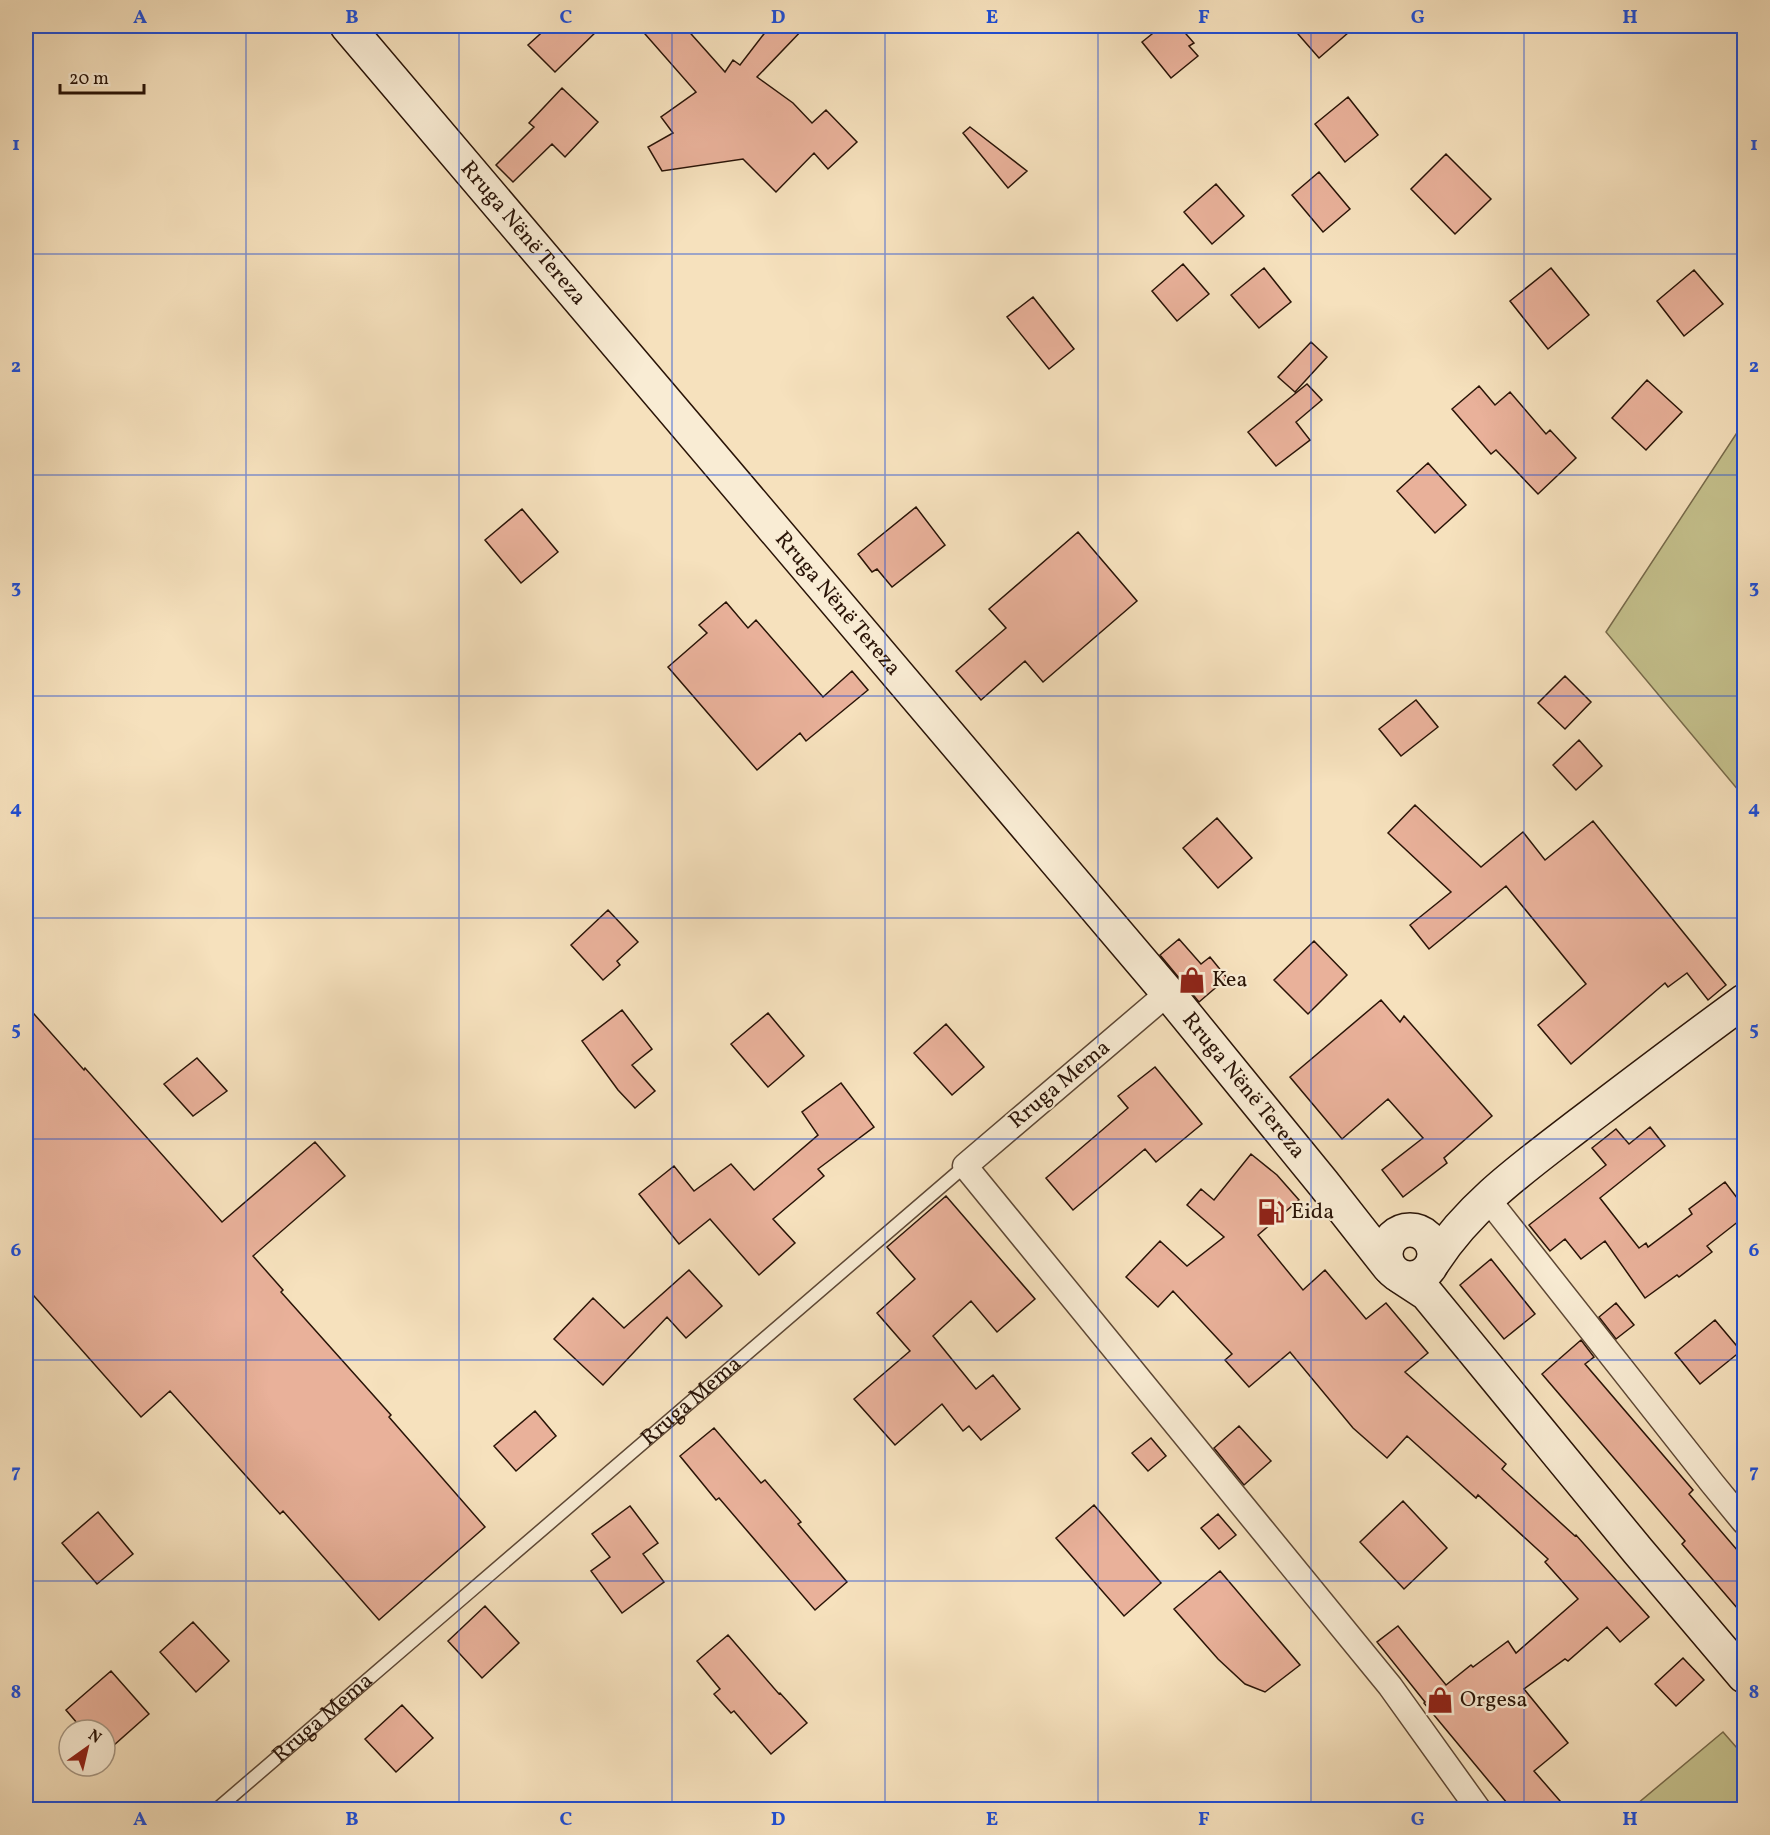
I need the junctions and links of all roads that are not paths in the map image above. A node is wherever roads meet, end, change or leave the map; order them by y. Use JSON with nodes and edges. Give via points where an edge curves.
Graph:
{"nodes":[{"id":1,"x":360,"y":30,"type":"edge"},
{"id":2,"x":1168,"y":993,"type":"junction"},
{"id":3,"x":1744,"y":1001,"type":"edge"},
{"id":4,"x":965,"y":1166,"type":"junction"},
{"id":5,"x":1323,"y":1183,"type":"junction"},
{"id":6,"x":1487,"y":1198,"type":"junction"},
{"id":7,"x":1411,"y":1230,"type":"junction"},
{"id":8,"x":1416,"y":1273,"type":"junction"},
{"id":9,"x":1744,"y":1522,"type":"edge"},
{"id":10,"x":1744,"y":1676,"type":"edge"},
{"id":11,"x":216,"y":1809,"type":"edge"},
{"id":12,"x":1479,"y":1809,"type":"edge"}],
"edges":[{"from":1,"to":2,"type":"main road","name":"Rruga Nënë Tereza"},
{"from":2,"to":4,"type":"street","name":"Rruga Mema"},
{"from":2,"to":5,"type":"main road","name":"Rruga Nënë Tereza"},
{"from":3,"to":6,"type":"main road"},
{"from":4,"to":11,"type":"lane","name":"Rruga Mema"},
{"from":4,"to":12,"type":"street","via":[[1390,1686]]},
{"from":5,"to":7,"type":"main road","name":"Rruga Nënë Tereza","via":[[1366,1217]]},
{"from":5,"to":8,"type":"main road","name":"Rruga Nënë Tereza"},
{"from":6,"to":7,"type":"main road","via":[[1450,1221]]},
{"from":6,"to":8,"type":"main road"},
{"from":6,"to":9,"type":"street"},
{"from":7,"to":8,"type":"main road","via":[[1433,1244]]},
{"from":7,"to":8,"type":"main road","via":[[1392,1237],[1385,1251]]},
{"from":8,"to":10,"type":"main road","name":"Rruga Nënë Tereza","via":[[1638,1551]]}]}
